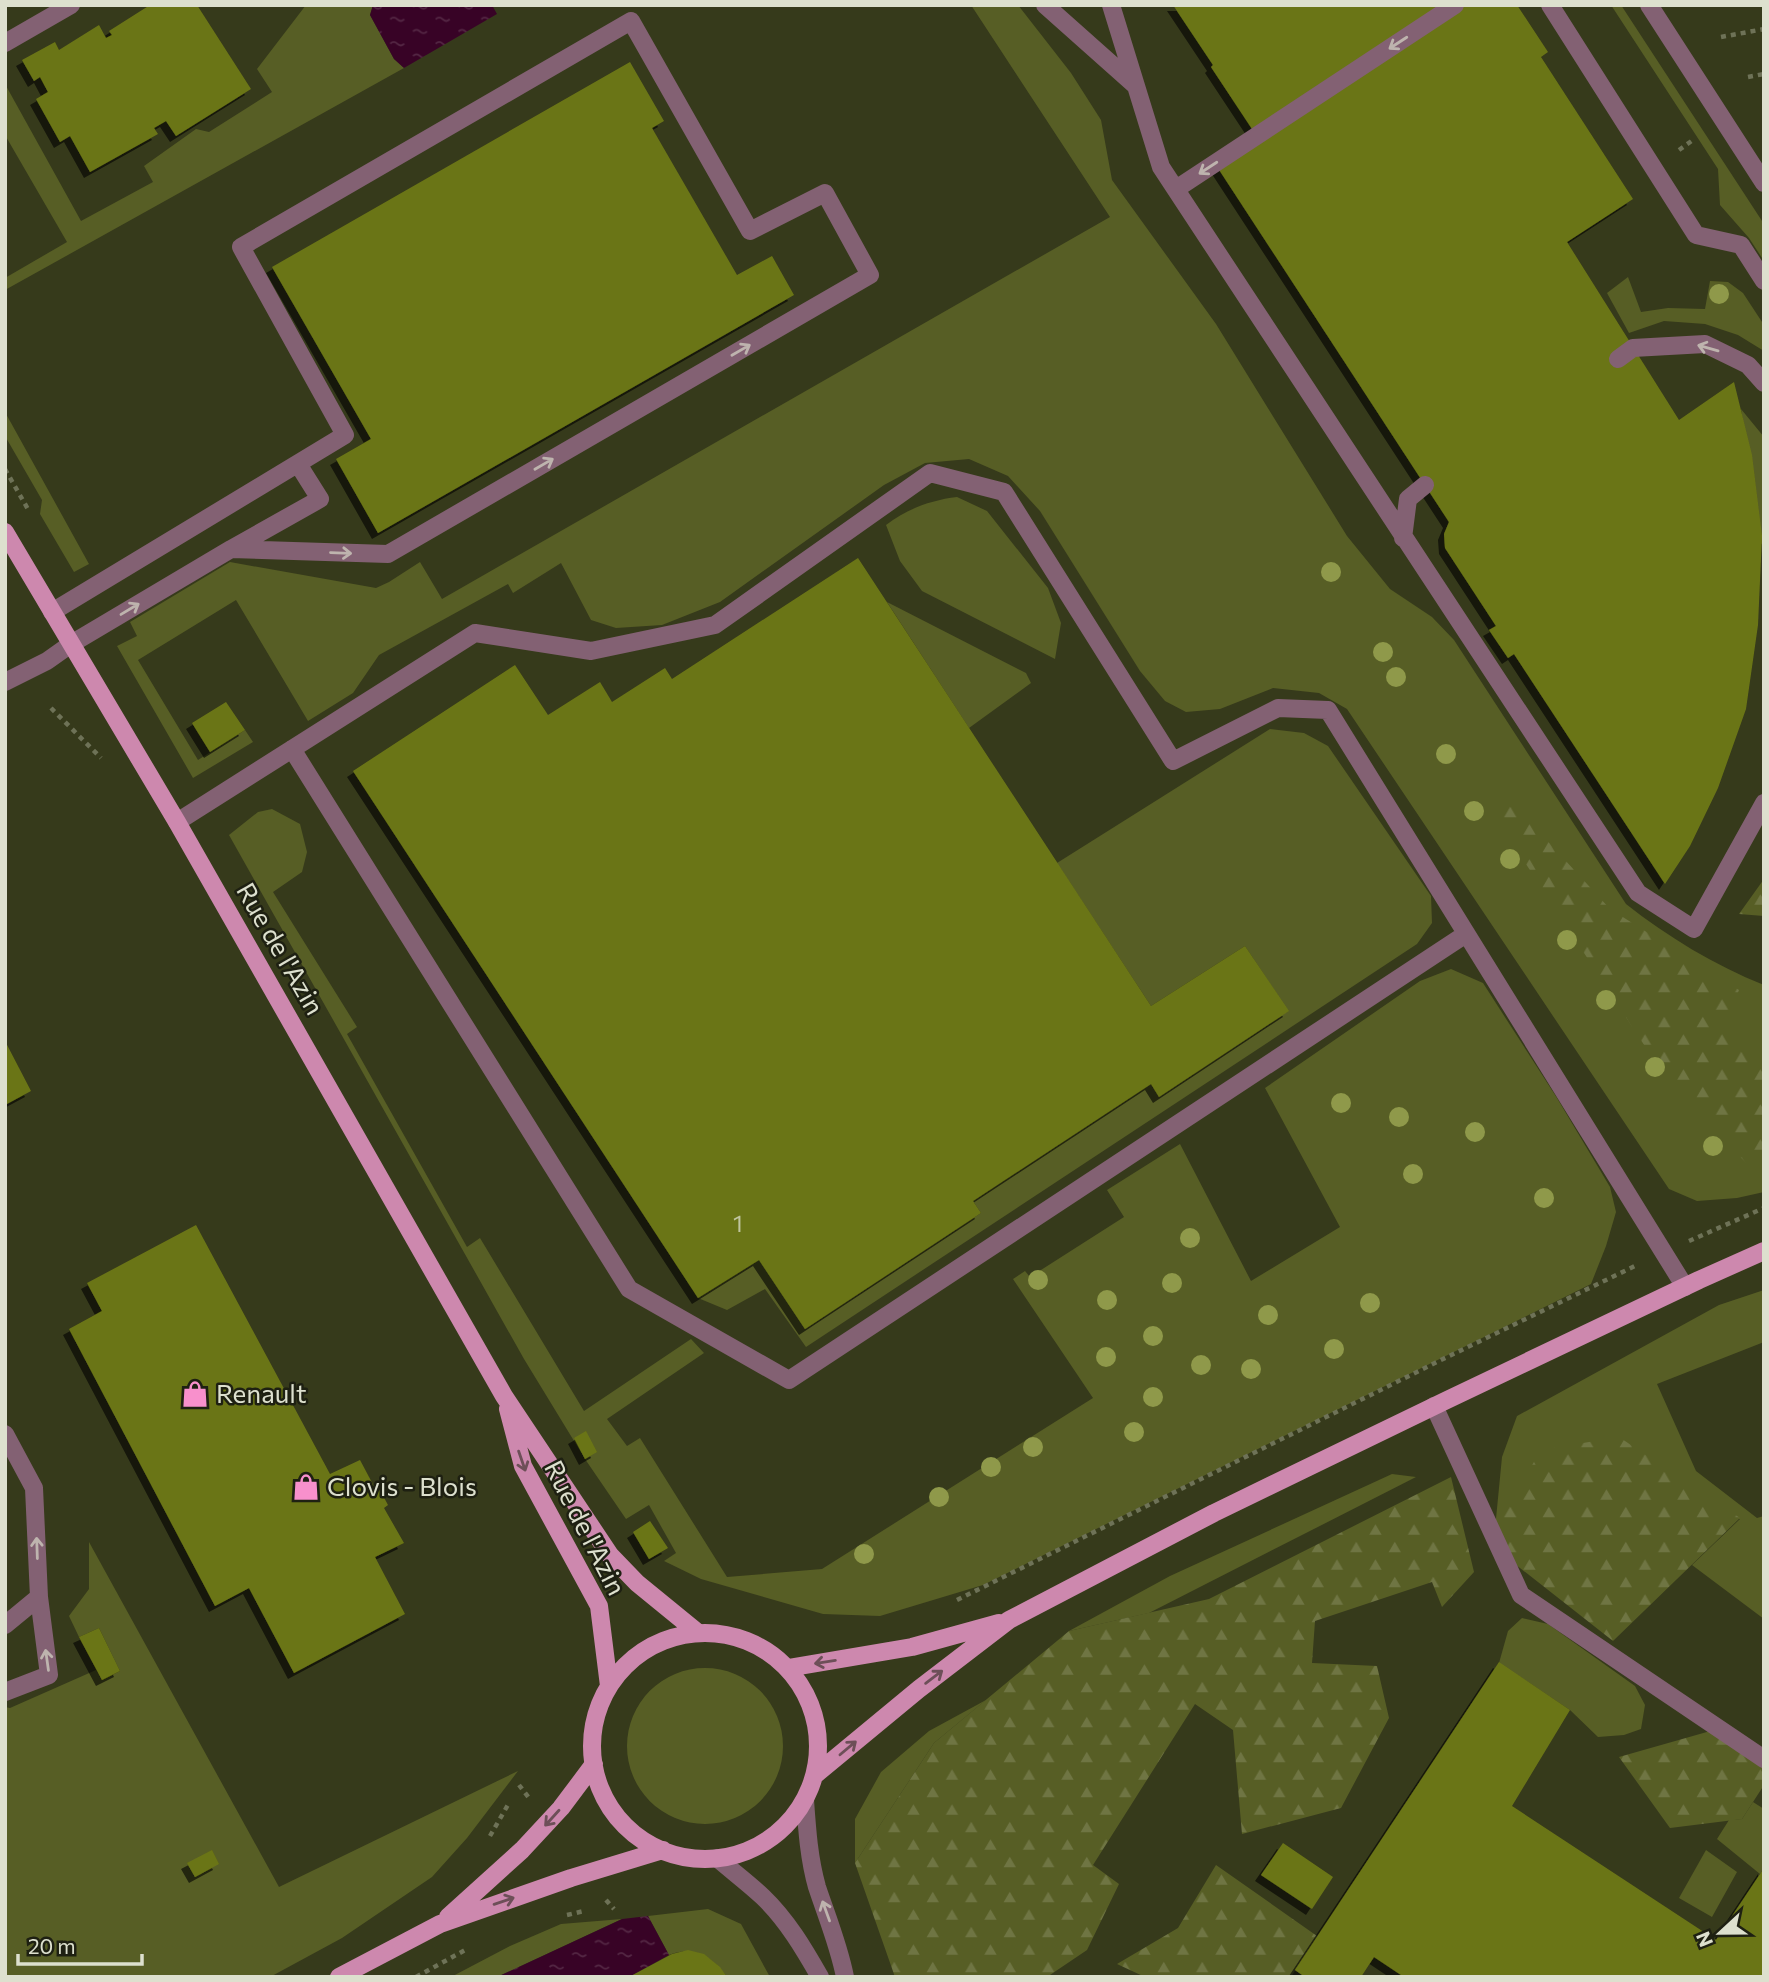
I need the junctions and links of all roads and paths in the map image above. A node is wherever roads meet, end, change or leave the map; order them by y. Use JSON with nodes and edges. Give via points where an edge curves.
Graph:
{"nodes":[{"id":1,"x":71,"y":5,"type":"edge"},
{"id":2,"x":1045,"y":5,"type":"edge"},
{"id":3,"x":1111,"y":5,"type":"edge"},
{"id":4,"x":1455,"y":5,"type":"edge"},
{"id":5,"x":1550,"y":5,"type":"edge"},
{"id":6,"x":1649,"y":5,"type":"edge"},
{"id":7,"x":1764,"y":29,"type":"edge"},
{"id":8,"x":1721,"y":37,"type":"dead end"},
{"id":9,"x":5,"y":43,"type":"edge"},
{"id":10,"x":1764,"y":74,"type":"edge"},
{"id":11,"x":1748,"y":77,"type":"dead end"},
{"id":12,"x":1136,"y":86,"type":"junction"},
{"id":13,"x":1693,"y":140,"type":"dead end"},
{"id":14,"x":1677,"y":151,"type":"dead end"},
{"id":15,"x":1764,"y":183,"type":"edge"},
{"id":16,"x":1176,"y":189,"type":"junction"},
{"id":17,"x":1764,"y":281,"type":"edge"},
{"id":18,"x":1618,"y":359,"type":"dead end"},
{"id":19,"x":1764,"y":383,"type":"edge"},
{"id":20,"x":299,"y":464,"type":"junction"},
{"id":21,"x":1425,"y":485,"type":"dead end"},
{"id":22,"x":5,"y":532,"type":"edge"},
{"id":23,"x":1404,"y":538,"type":"junction"},
{"id":24,"x":231,"y":549,"type":"junction"},
{"id":25,"x":52,"y":612,"type":"junction"},
{"id":26,"x":71,"y":644,"type":"junction"},
{"id":27,"x":5,"y":682,"type":"edge"},
{"id":28,"x":51,"y":708,"type":"dead end"},
{"id":29,"x":292,"y":749,"type":"junction"},
{"id":30,"x":102,"y":758,"type":"dead end"},
{"id":31,"x":1764,"y":803,"type":"edge"},
{"id":32,"x":177,"y":822,"type":"junction"},
{"id":33,"x":1466,"y":934,"type":"junction"},
{"id":34,"x":1764,"y":1208,"type":"edge"},
{"id":35,"x":1764,"y":1251,"type":"edge"},
{"id":36,"x":1663,"y":1253,"type":"junction"},
{"id":37,"x":1685,"y":1287,"type":"junction"},
{"id":38,"x":504,"y":1396,"type":"junction"},
{"id":39,"x":1434,"y":1406,"type":"junction"},
{"id":40,"x":5,"y":1434,"type":"edge"},
{"id":41,"x":39,"y":1597,"type":"junction"},
{"id":42,"x":956,"y":1601,"type":"dead end"},
{"id":43,"x":1009,"y":1620,"type":"junction"},
{"id":44,"x":5,"y":1625,"type":"edge"},
{"id":45,"x":697,"y":1632,"type":"junction"},
{"id":46,"x":788,"y":1668,"type":"junction"},
{"id":47,"x":609,"y":1686,"type":"junction"},
{"id":48,"x":5,"y":1692,"type":"edge"},
{"id":49,"x":1764,"y":1759,"type":"edge"},
{"id":50,"x":594,"y":1764,"type":"junction"},
{"id":51,"x":815,"y":1775,"type":"junction"},
{"id":52,"x":805,"y":1800,"type":"junction"},
{"id":53,"x":663,"y":1850,"type":"junction"},
{"id":54,"x":717,"y":1858,"type":"junction"},
{"id":55,"x":440,"y":1924,"type":"junction"},
{"id":56,"x":339,"y":1977,"type":"edge"},
{"id":57,"x":820,"y":1977,"type":"edge"},
{"id":58,"x":845,"y":1977,"type":"edge"}],
"edges":[{"from":1,"to":9,"type":"street"},
{"from":2,"to":12,"type":"street"},
{"from":3,"to":12,"type":"street"},
{"from":4,"to":16,"type":"street","one_way":true},
{"from":5,"to":17,"type":"street","via":[[1696,235],[1741,246]]},
{"from":6,"to":15,"type":"street"},
{"from":7,"to":8,"type":"path"},
{"from":10,"to":11,"type":"path"},
{"from":12,"to":16,"type":"street","via":[[1161,167]]},
{"from":13,"to":14,"type":"path"},
{"from":16,"to":23,"type":"street"},
{"from":19,"to":18,"type":"street","one_way":true,"via":[[1748,365],[1704,344],[1633,348]]},
{"from":20,"to":24,"type":"street","via":[[320,499]]},
{"from":24,"to":20,"type":"street","one_way":true,"via":[[388,554],[870,275],[825,194],[750,231],[631,21],[241,247],[345,435]]},
{"from":20,"to":25,"type":"street"},
{"from":21,"to":23,"type":"street","via":[[1408,499]]},
{"from":22,"to":25,"type":"main road","name":"Rue de l'Azin"},
{"from":23,"to":31,"type":"street","via":[[1637,893],[1694,929]]},
{"from":26,"to":24,"type":"street","one_way":true},
{"from":25,"to":26,"type":"main road","name":"Rue de l'Azin"},
{"from":26,"to":27,"type":"street"},
{"from":26,"to":32,"type":"main road","name":"Rue de l'Azin"},
{"from":28,"to":30,"type":"path"},
{"from":29,"to":32,"type":"street"},
{"from":29,"to":33,"type":"street","via":[[475,633],[591,651],[715,625],[930,474],[1004,492],[1173,761],[1279,708],[1328,710]]},
{"from":29,"to":33,"type":"street","via":[[629,1289],[789,1380]]},
{"from":32,"to":38,"type":"main road","name":"Rue de l'Azin"},
{"from":33,"to":36,"type":"street"},
{"from":34,"to":36,"type":"path"},
{"from":35,"to":37,"type":"main road"},
{"from":36,"to":37,"type":"street"},
{"from":36,"to":42,"type":"path"},
{"from":37,"to":39,"type":"main road"},
{"from":38,"to":45,"type":"main road","name":"Rue de l'Azin","via":[[610,1555]]},
{"from":38,"to":47,"type":"main road","name":"Rue de l'Azin","one_way":true,"via":[[523,1466],[599,1606]]},
{"from":39,"to":43,"type":"main road"},
{"from":39,"to":49,"type":"street","via":[[1521,1595]]},
{"from":41,"to":40,"type":"street","one_way":true,"via":[[34,1488]]},
{"from":41,"to":44,"type":"street"},
{"from":48,"to":41,"type":"street","one_way":true,"via":[[49,1675]]},
{"from":43,"to":46,"type":"main road","one_way":true,"via":[[912,1647]]},
{"from":51,"to":43,"type":"main road","one_way":true},
{"from":45,"to":46,"type":"main road","via":[[730,1635],[762,1647]]},
{"from":45,"to":47,"type":"main road","via":[[662,1640],[631,1659]]},
{"from":46,"to":51,"type":"main road","via":[[809,1700],[818,1737]]},
{"from":47,"to":50,"type":"main road","via":[[595,1724]]},
{"from":50,"to":53,"type":"main road","via":[[607,1800],[630,1830]]},
{"from":50,"to":55,"type":"main road","one_way":true,"via":[[522,1850]]},
{"from":51,"to":52,"type":"main road"},
{"from":52,"to":54,"type":"main road","via":[[770,1840]]},
{"from":58,"to":52,"type":"street","one_way":true,"via":[[813,1871]]},
{"from":53,"to":54,"type":"main road","via":[[689,1858]]},
{"from":55,"to":53,"type":"main road","one_way":true},
{"from":54,"to":57,"type":"street","via":[[778,1913]]},
{"from":55,"to":56,"type":"main road"}]}
